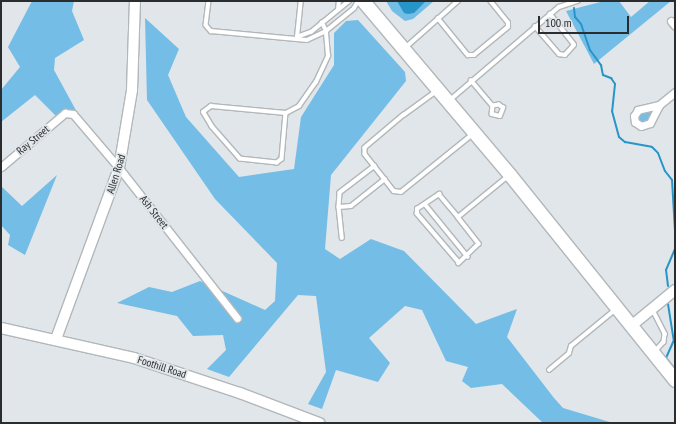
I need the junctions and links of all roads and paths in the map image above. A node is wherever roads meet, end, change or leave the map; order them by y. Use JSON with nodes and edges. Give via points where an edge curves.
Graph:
{"nodes":[{"id":1,"x":135,"y":1,"type":"edge"},
{"id":2,"x":209,"y":1,"type":"edge"},
{"id":3,"x":301,"y":1,"type":"edge"},
{"id":4,"x":339,"y":1,"type":"edge"},
{"id":5,"x":349,"y":1,"type":"edge"},
{"id":6,"x":358,"y":1,"type":"edge"},
{"id":7,"x":363,"y":1,"type":"edge"},
{"id":8,"x":458,"y":1,"type":"edge"},
{"id":9,"x":490,"y":1,"type":"edge"},
{"id":10,"x":578,"y":1,"type":"edge"},
{"id":11,"x":338,"y":10,"type":"junction"},
{"id":12,"x":550,"y":14,"type":"junction"},
{"id":13,"x":438,"y":18,"type":"junction"},
{"id":14,"x":322,"y":23,"type":"junction"},
{"id":15,"x":535,"y":26,"type":"junction"},
{"id":16,"x":326,"y":31,"type":"junction"},
{"id":17,"x":297,"y":38,"type":"junction"},
{"id":18,"x":404,"y":49,"type":"junction"},
{"id":19,"x":471,"y":80,"type":"junction"},
{"id":20,"x":438,"y":90,"type":"junction"},
{"id":21,"x":675,"y":92,"type":"edge"},
{"id":22,"x":448,"y":102,"type":"junction"},
{"id":23,"x":659,"y":105,"type":"dead end"},
{"id":24,"x":493,"y":106,"type":"dead end"},
{"id":25,"x":65,"y":113,"type":"joint"},
{"id":26,"x":286,"y":113,"type":"junction"},
{"id":27,"x":475,"y":133,"type":"junction"},
{"id":28,"x":375,"y":166,"type":"junction"},
{"id":29,"x":1,"y":167,"type":"edge"},
{"id":30,"x":119,"y":168,"type":"junction"},
{"id":31,"x":510,"y":175,"type":"junction"},
{"id":32,"x":385,"y":179,"type":"junction"},
{"id":33,"x":425,"y":204,"type":"junction"},
{"id":34,"x":339,"y":207,"type":"junction"},
{"id":35,"x":458,"y":217,"type":"junction"},
{"id":36,"x":342,"y":238,"type":"dead end"},
{"id":37,"x":468,"y":257,"type":"junction"},
{"id":38,"x":675,"y":290,"type":"edge"},
{"id":39,"x":617,"y":308,"type":"junction"},
{"id":40,"x":652,"y":309,"type":"junction"},
{"id":41,"x":237,"y":318,"type":"dead end"},
{"id":42,"x":632,"y":326,"type":"junction"},
{"id":43,"x":1,"y":328,"type":"edge"},
{"id":44,"x":56,"y":339,"type":"junction"},
{"id":45,"x":654,"y":354,"type":"junction"},
{"id":46,"x":549,"y":370,"type":"dead end"},
{"id":47,"x":675,"y":380,"type":"edge"},
{"id":48,"x":319,"y":423,"type":"edge"}],
"edges":[{"from":1,"to":30,"type":"street","name":"Allen Road","via":[[132,90]]},
{"from":2,"to":17,"type":"lane","via":[[206,26],[210,31]]},
{"from":3,"to":17,"type":"lane"},
{"from":4,"to":11,"type":"lane"},
{"from":5,"to":11,"type":"lane"},
{"from":6,"to":16,"type":"lane","via":[[354,8]]},
{"from":7,"to":18,"type":"highway"},
{"from":8,"to":13,"type":"lane"},
{"from":9,"to":13,"type":"lane","via":[[508,23],[507,28],[470,56]]},
{"from":10,"to":12,"type":"lane","via":[[559,7]]},
{"from":11,"to":14,"type":"lane"},
{"from":12,"to":15,"type":"lane"},
{"from":12,"to":15,"type":"lane","via":[[574,45],[565,55],[558,54]]},
{"from":13,"to":18,"type":"lane"},
{"from":14,"to":16,"type":"lane"},
{"from":14,"to":17,"type":"lane","via":[[311,32]]},
{"from":15,"to":19,"type":"lane"},
{"from":16,"to":17,"type":"lane","via":[[314,39]]},
{"from":16,"to":26,"type":"lane","via":[[326,63],[305,99]]},
{"from":18,"to":20,"type":"highway"},
{"from":19,"to":22,"type":"lane"},
{"from":19,"to":24,"type":"lane"},
{"from":20,"to":22,"type":"highway"},
{"from":20,"to":28,"type":"lane","via":[[366,147],[365,154]]},
{"from":21,"to":23,"type":"street"},
{"from":22,"to":27,"type":"highway"},
{"from":25,"to":29,"type":"street","name":"Ray Street"},
{"from":25,"to":30,"type":"street","name":"Ash Street","via":[[78,118]]},
{"from":26,"to":26,"type":"lane","via":[[282,159],[277,163],[240,159],[208,122],[203,112],[211,106]]},
{"from":27,"to":31,"type":"highway"},
{"from":27,"to":32,"type":"lane","via":[[400,192],[396,192]]},
{"from":28,"to":32,"type":"lane"},
{"from":28,"to":34,"type":"lane","via":[[340,193]]},
{"from":30,"to":41,"type":"street","name":"Ash Street"},
{"from":30,"to":44,"type":"street","name":"Allen Road"},
{"from":31,"to":35,"type":"lane"},
{"from":31,"to":39,"type":"highway"},
{"from":32,"to":34,"type":"lane","via":[[351,206]]},
{"from":33,"to":35,"type":"lane","via":[[435,195],[440,195]]},
{"from":33,"to":37,"type":"lane"},
{"from":33,"to":37,"type":"lane","via":[[417,209],[417,214],[458,263]]},
{"from":34,"to":36,"type":"lane"},
{"from":35,"to":37,"type":"lane","via":[[480,244]]},
{"from":38,"to":40,"type":"street"},
{"from":39,"to":42,"type":"highway"},
{"from":39,"to":46,"type":"lane","via":[[571,346],[569,353]]},
{"from":40,"to":42,"type":"street"},
{"from":40,"to":45,"type":"lane","via":[[665,334],[664,342]]},
{"from":42,"to":45,"type":"highway"},
{"from":43,"to":44,"type":"street","name":"Foothill Road"},
{"from":44,"to":48,"type":"street","name":"Foothill Road","via":[[134,358]]},
{"from":45,"to":47,"type":"highway"}]}
